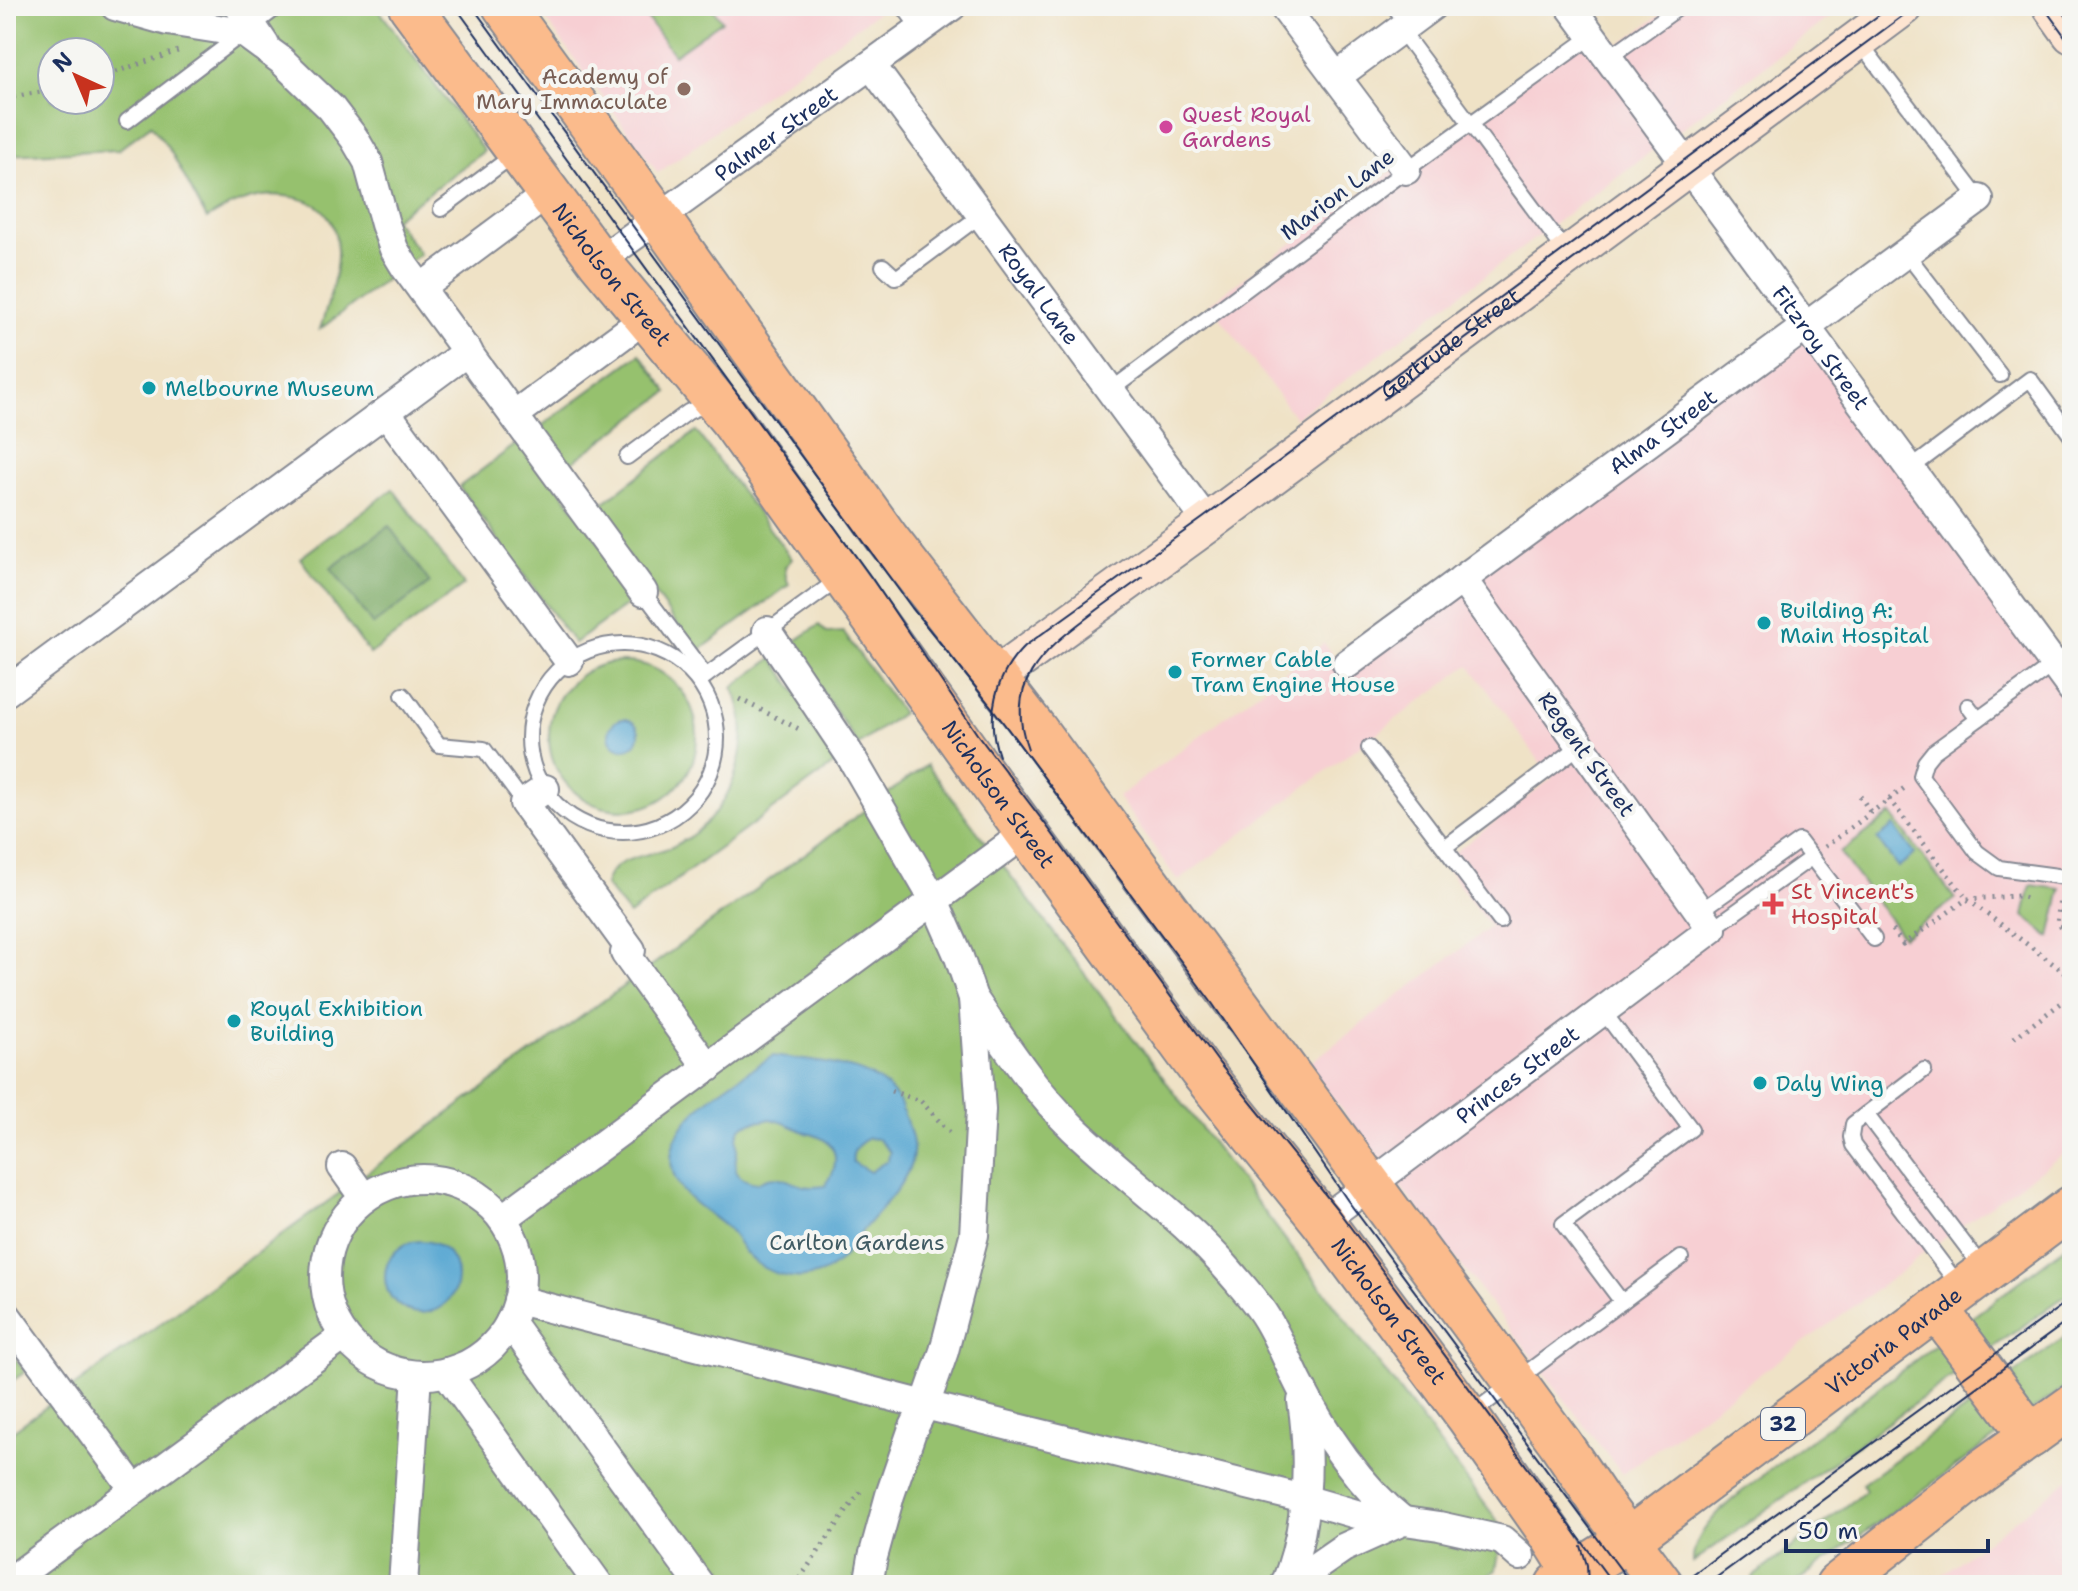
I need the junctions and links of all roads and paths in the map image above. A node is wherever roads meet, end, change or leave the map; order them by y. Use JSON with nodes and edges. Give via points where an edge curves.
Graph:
{"nodes":[{"id":1,"x":115,"y":6,"type":"edge"},
{"id":2,"x":279,"y":6,"type":"edge"},
{"id":3,"x":410,"y":6,"type":"edge"},
{"id":4,"x":504,"y":6,"type":"edge"},
{"id":5,"x":903,"y":6,"type":"edge"},
{"id":6,"x":952,"y":6,"type":"edge"},
{"id":7,"x":1283,"y":6,"type":"edge"},
{"id":8,"x":1432,"y":6,"type":"edge"},
{"id":9,"x":1570,"y":6,"type":"edge"},
{"id":10,"x":1681,"y":6,"type":"edge"},
{"id":11,"x":1904,"y":6,"type":"edge"},
{"id":12,"x":2052,"y":6,"type":"edge"},
{"id":13,"x":1400,"y":20,"type":"edge"},
{"id":14,"x":251,"y":28,"type":"edge"},
{"id":15,"x":920,"y":29,"type":"junction"},
{"id":16,"x":2072,"y":34,"type":"edge"},
{"id":17,"x":1858,"y":40,"type":"junction"},
{"id":18,"x":187,"y":47,"type":"dead end"},
{"id":19,"x":1600,"y":47,"type":"junction"},
{"id":20,"x":871,"y":65,"type":"junction"},
{"id":21,"x":116,"y":71,"type":"edge"},
{"id":22,"x":1336,"y":77,"type":"junction"},
{"id":23,"x":36,"y":93,"type":"edge"},
{"id":24,"x":6,"y":98,"type":"edge"},
{"id":25,"x":127,"y":121,"type":"dead end"},
{"id":26,"x":1470,"y":123,"type":"junction"},
{"id":27,"x":515,"y":147,"type":"junction"},
{"id":28,"x":1688,"y":166,"type":"junction"},
{"id":29,"x":1406,"y":170,"type":"junction"},
{"id":30,"x":1979,"y":199,"type":"joint"},
{"id":31,"x":534,"y":204,"type":"dead end"},
{"id":32,"x":441,"y":209,"type":"dead end"},
{"id":33,"x":981,"y":215,"type":"junction"},
{"id":34,"x":659,"y":218,"type":"junction"},
{"id":35,"x":1906,"y":253,"type":"junction"},
{"id":36,"x":1568,"y":256,"type":"junction"},
{"id":37,"x":599,"y":261,"type":"junction"},
{"id":38,"x":883,"y":266,"type":"dead end"},
{"id":39,"x":421,"y":288,"type":"junction"},
{"id":40,"x":1806,"y":327,"type":"junction"},
{"id":41,"x":628,"y":331,"type":"dead end"},
{"id":42,"x":468,"y":351,"type":"junction"},
{"id":43,"x":2000,"y":375,"type":"dead end"},
{"id":44,"x":1111,"y":390,"type":"junction"},
{"id":45,"x":386,"y":412,"type":"junction"},
{"id":46,"x":514,"y":415,"type":"junction"},
{"id":47,"x":732,"y":421,"type":"junction"},
{"id":48,"x":2072,"y":437,"type":"edge"},
{"id":49,"x":627,"y":457,"type":"dead end"},
{"id":50,"x":1910,"y":469,"type":"junction"},
{"id":51,"x":1208,"y":523,"type":"junction"},
{"id":52,"x":842,"y":576,"type":"junction"},
{"id":53,"x":1462,"y":579,"type":"junction"},
{"id":54,"x":643,"y":592,"type":"joint"},
{"id":55,"x":767,"y":631,"type":"junction"},
{"id":56,"x":2063,"y":658,"type":"edge"},
{"id":57,"x":569,"y":661,"type":"junction"},
{"id":58,"x":1347,"y":664,"type":"dead end"},
{"id":59,"x":994,"y":678,"type":"junction"},
{"id":60,"x":702,"y":679,"type":"junction"},
{"id":61,"x":2072,"y":689,"type":"edge"},
{"id":62,"x":6,"y":692,"type":"edge"},
{"id":63,"x":403,"y":695,"type":"dead end"},
{"id":64,"x":739,"y":699,"type":"dead end"},
{"id":65,"x":1968,"y":706,"type":"dead end"},
{"id":66,"x":1978,"y":719,"type":"junction"},
{"id":67,"x":946,"y":720,"type":"junction"},
{"id":68,"x":1581,"y":745,"type":"junction"},
{"id":69,"x":844,"y":746,"type":"junction"},
{"id":70,"x":1369,"y":748,"type":"dead end"},
{"id":71,"x":1921,"y":776,"type":"junction"},
{"id":72,"x":534,"y":796,"type":"junction"},
{"id":73,"x":1860,"y":796,"type":"dead end"},
{"id":74,"x":1889,"y":799,"type":"junction"},
{"id":75,"x":1871,"y":813,"type":"junction"},
{"id":76,"x":1008,"y":846,"type":"dead end"},
{"id":77,"x":1445,"y":847,"type":"junction"},
{"id":78,"x":1812,"y":857,"type":"junction"},
{"id":79,"x":2072,"y":878,"type":"edge"},
{"id":80,"x":2027,"y":898,"type":"dead end"},
{"id":81,"x":2060,"y":898,"type":"dead end"},
{"id":82,"x":1967,"y":899,"type":"junction"},
{"id":83,"x":934,"y":900,"type":"junction"},
{"id":84,"x":1706,"y":920,"type":"junction"},
{"id":85,"x":1500,"y":921,"type":"dead end"},
{"id":86,"x":2072,"y":938,"type":"edge"},
{"id":87,"x":1874,"y":939,"type":"dead end"},
{"id":88,"x":1903,"y":944,"type":"dead end"},
{"id":89,"x":2072,"y":978,"type":"edge"},
{"id":90,"x":2072,"y":995,"type":"edge"},
{"id":91,"x":973,"y":998,"type":"junction"},
{"id":92,"x":1603,"y":1011,"type":"junction"},
{"id":93,"x":2014,"y":1038,"type":"dead end"},
{"id":94,"x":708,"y":1068,"type":"junction"},
{"id":95,"x":1924,"y":1070,"type":"dead end"},
{"id":96,"x":891,"y":1091,"type":"dead end"},
{"id":97,"x":1866,"y":1114,"type":"junction"},
{"id":98,"x":979,"y":1161,"type":"junction"},
{"id":99,"x":342,"y":1167,"type":"dead end"},
{"id":100,"x":1369,"y":1185,"type":"junction"},
{"id":101,"x":364,"y":1198,"type":"junction"},
{"id":102,"x":2072,"y":1207,"type":"edge"},
{"id":103,"x":503,"y":1218,"type":"junction"},
{"id":104,"x":1322,"y":1221,"type":"junction"},
{"id":105,"x":1681,"y":1258,"type":"dead end"},
{"id":106,"x":1962,"y":1291,"type":"junction"},
{"id":107,"x":1622,"y":1302,"type":"junction"},
{"id":108,"x":514,"y":1311,"type":"junction"},
{"id":109,"x":6,"y":1315,"type":"edge"},
{"id":110,"x":344,"y":1336,"type":"junction"},
{"id":111,"x":446,"y":1372,"type":"junction"},
{"id":112,"x":417,"y":1375,"type":"junction"},
{"id":113,"x":1514,"y":1382,"type":"junction"},
{"id":114,"x":1300,"y":1386,"type":"junction"},
{"id":115,"x":925,"y":1405,"type":"junction"},
{"id":116,"x":2072,"y":1406,"type":"edge"},
{"id":117,"x":1468,"y":1417,"type":"junction"},
{"id":118,"x":2031,"y":1436,"type":"junction"},
{"id":119,"x":863,"y":1487,"type":"dead end"},
{"id":120,"x":134,"y":1489,"type":"junction"},
{"id":121,"x":1304,"y":1499,"type":"junction"},
{"id":122,"x":1403,"y":1521,"type":"junction"},
{"id":123,"x":1629,"y":1539,"type":"junction"},
{"id":124,"x":1520,"y":1556,"type":"dead end"},
{"id":125,"x":1571,"y":1581,"type":"edge"},
{"id":126,"x":6,"y":1584,"type":"edge"},
{"id":127,"x":403,"y":1585,"type":"edge"},
{"id":128,"x":599,"y":1585,"type":"edge"},
{"id":129,"x":700,"y":1585,"type":"edge"},
{"id":130,"x":795,"y":1585,"type":"edge"},
{"id":131,"x":868,"y":1585,"type":"edge"},
{"id":132,"x":1285,"y":1585,"type":"edge"},
{"id":133,"x":1298,"y":1585,"type":"edge"},
{"id":134,"x":1662,"y":1585,"type":"edge"},
{"id":135,"x":1837,"y":1585,"type":"edge"}],
"edges":[{"from":1,"to":14,"type":"street","via":[[168,21]]},
{"from":2,"to":14,"type":"lane"},
{"from":3,"to":27,"type":"main road","name":"Nicholson Street"},
{"from":4,"to":34,"type":"main road"},
{"from":5,"to":15,"type":"lane"},
{"from":6,"to":15,"type":"street","name":"Palmer Street"},
{"from":7,"to":22,"type":"street"},
{"from":8,"to":13,"type":"street"},
{"from":9,"to":19,"type":"street","name":"Fitzroy Street"},
{"from":10,"to":19,"type":"lane","name":"Marion Lane"},
{"from":11,"to":17,"type":"street","name":"Gertrude Street"},
{"from":12,"to":16,"type":"street"},
{"from":13,"to":22,"type":"street"},
{"from":13,"to":26,"type":"lane"},
{"from":14,"to":25,"type":"lane"},
{"from":14,"to":39,"type":"street","via":[[354,138],[368,162],[394,249]]},
{"from":15,"to":20,"type":"street","name":"Palmer Street"},
{"from":17,"to":28,"type":"street","name":"Gertrude Street"},
{"from":17,"to":30,"type":"lane"},
{"from":18,"to":21,"type":"path"},
{"from":19,"to":26,"type":"lane","name":"Marion Lane"},
{"from":19,"to":28,"type":"street","name":"Fitzroy Street"},
{"from":20,"to":33,"type":"street","name":"Royal Lane"},
{"from":20,"to":34,"type":"street","name":"Palmer Street"},
{"from":22,"to":29,"type":"street"},
{"from":23,"to":24,"type":"path"},
{"from":26,"to":29,"type":"lane","name":"Marion Lane"},
{"from":26,"to":36,"type":"lane"},
{"from":27,"to":32,"type":"lane","via":[[504,162]]},
{"from":27,"to":37,"type":"main road","name":"Nicholson Street"},
{"from":28,"to":36,"type":"street","name":"Gertrude Street"},
{"from":28,"to":40,"type":"street","name":"Fitzroy Street"},
{"from":29,"to":44,"type":"lane","name":"Marion Lane"},
{"from":30,"to":35,"type":"street","name":"Alma Street"},
{"from":31,"to":39,"type":"street"},
{"from":33,"to":38,"type":"lane","via":[[899,276],[891,276]]},
{"from":33,"to":44,"type":"street","name":"Royal Lane"},
{"from":34,"to":37,"type":"street","name":"Palmer Street"},
{"from":34,"to":59,"type":"main road","via":[[887,538]]},
{"from":35,"to":40,"type":"street","name":"Alma Street"},
{"from":35,"to":43,"type":"lane"},
{"from":36,"to":51,"type":"street","name":"Gertrude Street"},
{"from":37,"to":47,"type":"main road","name":"Nicholson Street"},
{"from":39,"to":42,"type":"street"},
{"from":40,"to":50,"type":"street","name":"Fitzroy Street"},
{"from":40,"to":53,"type":"street","name":"Alma Street"},
{"from":41,"to":46,"type":"street"},
{"from":42,"to":45,"type":"street"},
{"from":42,"to":46,"type":"street"},
{"from":44,"to":51,"type":"street","name":"Royal Lane"},
{"from":45,"to":57,"type":"street"},
{"from":45,"to":62,"type":"street"},
{"from":46,"to":54,"type":"street"},
{"from":47,"to":49,"type":"lane","via":[[697,408]]},
{"from":47,"to":52,"type":"main road","name":"Nicholson Street"},
{"from":48,"to":50,"type":"lane","via":[[2030,379]]},
{"from":50,"to":56,"type":"street","name":"Fitzroy Street"},
{"from":51,"to":59,"type":"street","name":"Gertrude Street"},
{"from":52,"to":55,"type":"lane"},
{"from":52,"to":67,"type":"main road","name":"Nicholson Street"},
{"from":53,"to":58,"type":"street","name":"Alma Street"},
{"from":53,"to":68,"type":"street","name":"Regent Street"},
{"from":54,"to":60,"type":"lane"},
{"from":55,"to":60,"type":"lane"},
{"from":55,"to":69,"type":"street"},
{"from":56,"to":61,"type":"street","name":"Fitzroy Street"},
{"from":56,"to":66,"type":"lane"},
{"from":57,"to":60,"type":"lane","via":[[596,648],[624,644],[652,648]]},
{"from":57,"to":72,"type":"lane","via":[[547,683],[532,711]]},
{"from":59,"to":67,"type":"main road"},
{"from":59,"to":100,"type":"main road"},
{"from":60,"to":72,"type":"lane","via":[[718,741],[711,773],[694,800],[670,821],[640,832],[608,832]]},
{"from":63,"to":72,"type":"lane","via":[[439,745],[484,749]]},
{"from":64,"to":69,"type":"path"},
{"from":65,"to":66,"type":"lane"},
{"from":66,"to":71,"type":"lane","via":[[1933,752]]},
{"from":67,"to":104,"type":"main road","name":"Nicholson Street","via":[[1203,1075]]},
{"from":68,"to":77,"type":"lane"},
{"from":68,"to":84,"type":"street","name":"Regent Street"},
{"from":69,"to":83,"type":"street"},
{"from":70,"to":77,"type":"lane"},
{"from":71,"to":74,"type":"path"},
{"from":71,"to":79,"type":"lane","via":[[1977,852],[1999,868]]},
{"from":72,"to":94,"type":"street","via":[[628,952]]},
{"from":73,"to":75,"type":"path"},
{"from":74,"to":75,"type":"path"},
{"from":74,"to":82,"type":"path"},
{"from":75,"to":78,"type":"path"},
{"from":76,"to":83,"type":"street"},
{"from":77,"to":85,"type":"lane"},
{"from":78,"to":84,"type":"lane"},
{"from":78,"to":84,"type":"lane","via":[[1799,841]]},
{"from":78,"to":87,"type":"lane"},
{"from":80,"to":82,"type":"path"},
{"from":81,"to":86,"type":"path","via":[[2057,924]]},
{"from":82,"to":88,"type":"path"},
{"from":82,"to":89,"type":"path"},
{"from":83,"to":91,"type":"street"},
{"from":83,"to":94,"type":"street"},
{"from":84,"to":92,"type":"street","name":"Princes Street"},
{"from":90,"to":93,"type":"path"},
{"from":91,"to":98,"type":"street"},
{"from":91,"to":114,"type":"street","via":[[1039,1092],[1229,1271],[1262,1311]]},
{"from":92,"to":100,"type":"street","name":"Princes Street"},
{"from":92,"to":107,"type":"lane","via":[[1691,1129],[1563,1224]]},
{"from":94,"to":103,"type":"street"},
{"from":95,"to":97,"type":"lane"},
{"from":96,"to":98,"type":"path","via":[[921,1101]]},
{"from":97,"to":106,"type":"lane"},
{"from":97,"to":106,"type":"lane","via":[[1853,1124],[1853,1145]]},
{"from":98,"to":115,"type":"street","via":[[974,1235]]},
{"from":99,"to":101,"type":"street"},
{"from":100,"to":104,"type":"street","name":"Princes Street"},
{"from":100,"to":113,"type":"main road"},
{"from":101,"to":103,"type":"street","via":[[392,1183],[422,1178],[453,1182],[480,1196]]},
{"from":101,"to":110,"type":"street","via":[[343,1220],[329,1248],[325,1279],[330,1309]]},
{"from":102,"to":106,"type":"main road","name":"Victoria Parade","number":"32"},
{"from":103,"to":108,"type":"street","via":[[522,1272]]},
{"from":104,"to":117,"type":"main road","name":"Nicholson Street"},
{"from":105,"to":107,"type":"lane"},
{"from":106,"to":118,"type":"main road"},
{"from":106,"to":123,"type":"main road","name":"Victoria Parade","number":"32"},
{"from":107,"to":113,"type":"lane"},
{"from":108,"to":111,"type":"street","via":[[494,1344],[472,1362]]},
{"from":108,"to":115,"type":"street"},
{"from":108,"to":129,"type":"street"},
{"from":109,"to":120,"type":"street"},
{"from":110,"to":112,"type":"street","via":[[389,1369]]},
{"from":110,"to":120,"type":"street"},
{"from":111,"to":112,"type":"street"},
{"from":111,"to":128,"type":"street"},
{"from":112,"to":127,"type":"street"},
{"from":113,"to":117,"type":"lane"},
{"from":113,"to":123,"type":"main road"},
{"from":114,"to":121,"type":"street","via":[[1308,1462]]},
{"from":114,"to":122,"type":"street","via":[[1346,1460]]},
{"from":115,"to":121,"type":"street"},
{"from":115,"to":131,"type":"street","via":[[890,1495]]},
{"from":116,"to":118,"type":"main road"},
{"from":117,"to":125,"type":"main road","name":"Nicholson Street","via":[[1526,1498]]},
{"from":118,"to":135,"type":"main road"},
{"from":119,"to":130,"type":"path"},
{"from":120,"to":126,"type":"street"},
{"from":121,"to":122,"type":"street"},
{"from":121,"to":132,"type":"street"},
{"from":122,"to":124,"type":"street","via":[[1502,1540]]},
{"from":122,"to":133,"type":"street","via":[[1343,1548]]},
{"from":123,"to":125,"type":"main road","name":"Victoria Parade","number":"32"},
{"from":123,"to":134,"type":"main road"}]}
